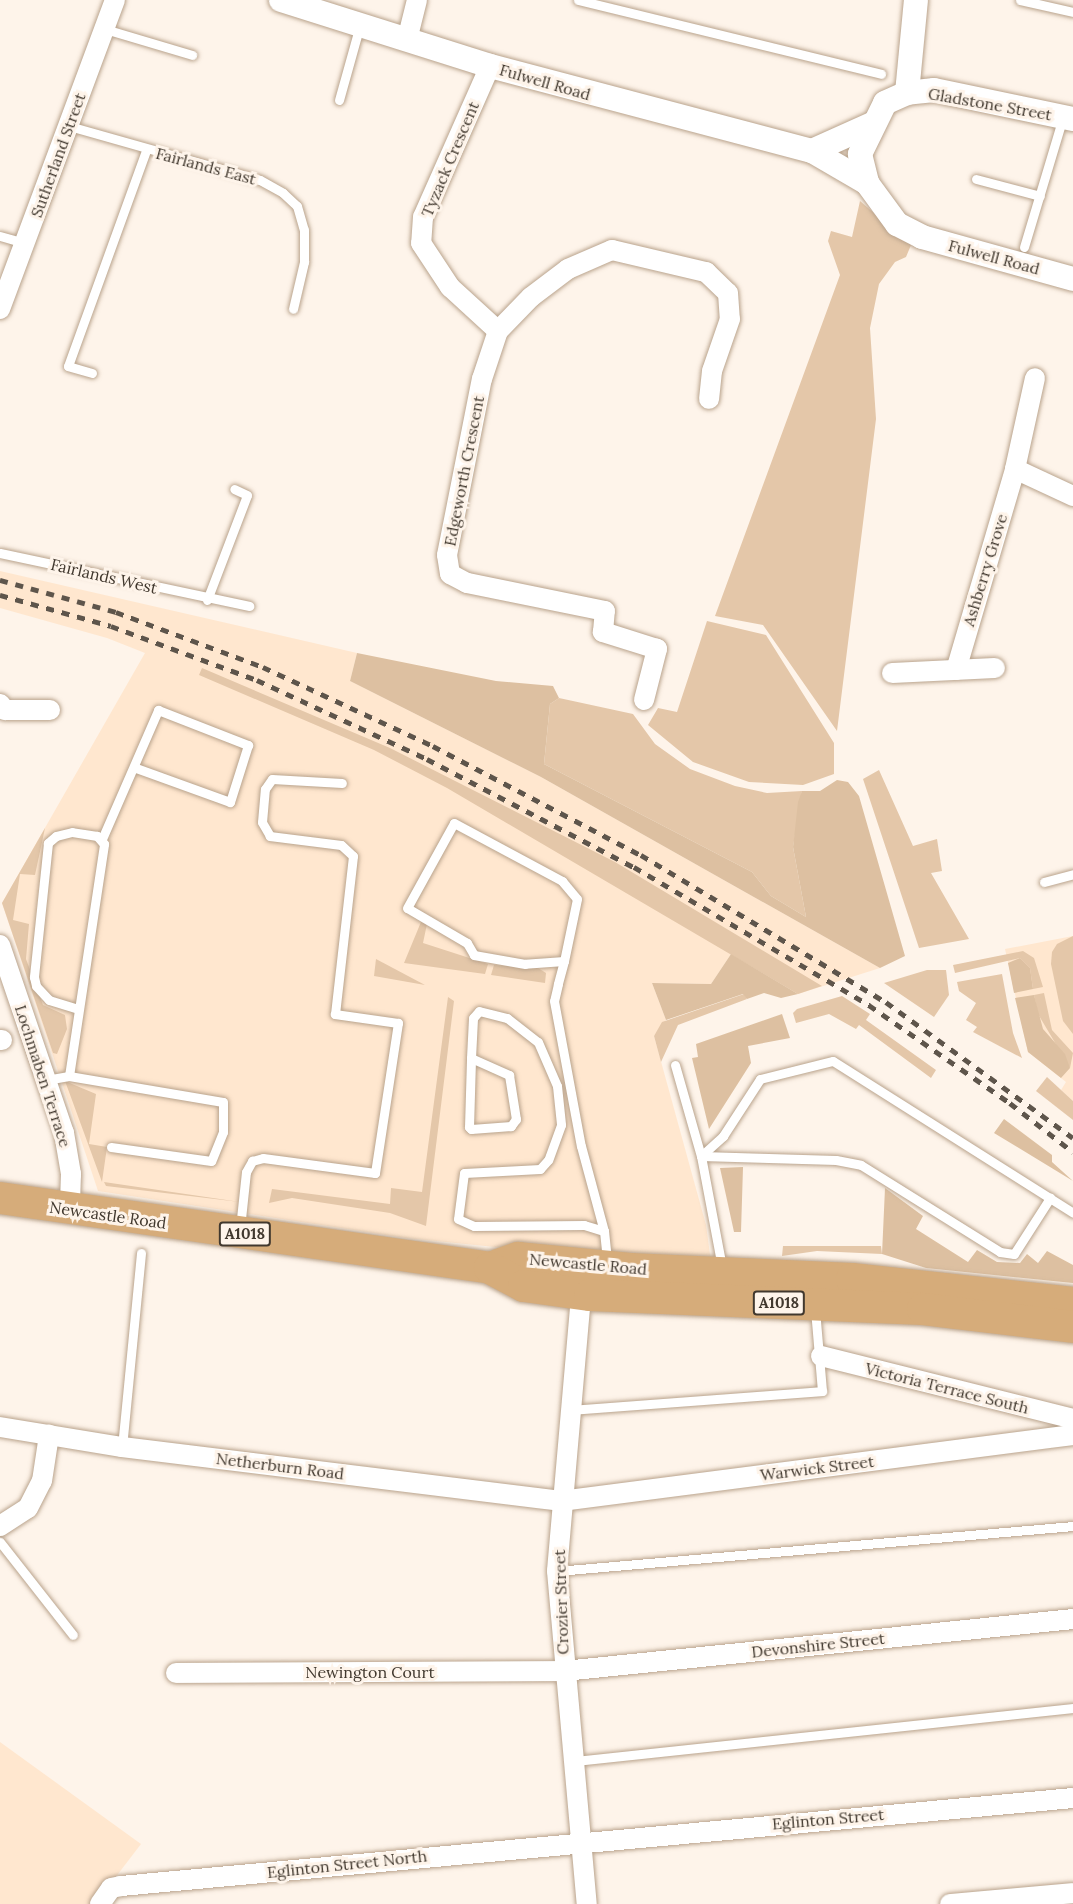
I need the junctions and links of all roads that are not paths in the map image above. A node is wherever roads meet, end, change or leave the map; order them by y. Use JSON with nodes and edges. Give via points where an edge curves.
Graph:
{"nodes":[{"id":1,"x":115,"y":0,"type":"edge"},
{"id":2,"x":281,"y":0,"type":"edge"},
{"id":3,"x":417,"y":0,"type":"edge"},
{"id":4,"x":578,"y":0,"type":"edge"},
{"id":5,"x":916,"y":0,"type":"edge"},
{"id":6,"x":1020,"y":0,"type":"edge"},
{"id":7,"x":1073,"y":12,"type":"edge"},
{"id":8,"x":360,"y":25,"type":"junction"},
{"id":9,"x":105,"y":29,"type":"junction"},
{"id":10,"x":407,"y":40,"type":"junction"},
{"id":11,"x":192,"y":55,"type":"dead end"},
{"id":12,"x":490,"y":66,"type":"junction"},
{"id":13,"x":881,"y":74,"type":"dead end"},
{"id":14,"x":907,"y":93,"type":"junction"},
{"id":15,"x":339,"y":100,"type":"dead end"},
{"id":16,"x":1068,"y":118,"type":"edge"},
{"id":17,"x":872,"y":124,"type":"junction"},
{"id":18,"x":69,"y":126,"type":"junction"},
{"id":19,"x":146,"y":150,"type":"junction"},
{"id":20,"x":812,"y":151,"type":"junction"},
{"id":21,"x":976,"y":178,"type":"dead end"},
{"id":22,"x":867,"y":183,"type":"junction"},
{"id":23,"x":1040,"y":196,"type":"junction"},
{"id":24,"x":0,"y":236,"type":"edge"},
{"id":25,"x":25,"y":243,"type":"junction"},
{"id":26,"x":1024,"y":247,"type":"dead end"},
{"id":27,"x":1073,"y":279,"type":"edge"},
{"id":28,"x":0,"y":309,"type":"edge"},
{"id":29,"x":293,"y":309,"type":"dead end"},
{"id":30,"x":498,"y":331,"type":"junction"},
{"id":31,"x":92,"y":373,"type":"dead end"},
{"id":32,"x":1035,"y":378,"type":"dead end"},
{"id":33,"x":709,"y":399,"type":"dead end"},
{"id":34,"x":1015,"y":470,"type":"junction"},
{"id":35,"x":234,"y":489,"type":"dead end"},
{"id":36,"x":1073,"y":496,"type":"edge"},
{"id":37,"x":0,"y":553,"type":"edge"},
{"id":38,"x":207,"y":600,"type":"junction"},
{"id":39,"x":249,"y":606,"type":"dead end"},
{"id":40,"x":995,"y":668,"type":"dead end"},
{"id":41,"x":956,"y":670,"type":"junction"},
{"id":42,"x":892,"y":673,"type":"dead end"},
{"id":43,"x":644,"y":700,"type":"dead end"},
{"id":44,"x":50,"y":710,"type":"dead end"},
{"id":45,"x":2,"y":711,"type":"edge"},
{"id":46,"x":136,"y":768,"type":"junction"},
{"id":47,"x":342,"y":783,"type":"dead end"},
{"id":48,"x":102,"y":839,"type":"junction"},
{"id":49,"x":1073,"y":874,"type":"edge"},
{"id":50,"x":1044,"y":882,"type":"dead end"},
{"id":51,"x":0,"y":945,"type":"edge"},
{"id":52,"x":564,"y":961,"type":"junction"},
{"id":53,"x":76,"y":1008,"type":"junction"},
{"id":54,"x":471,"y":1058,"type":"junction"},
{"id":55,"x":675,"y":1065,"type":"dead end"},
{"id":56,"x":69,"y":1076,"type":"junction"},
{"id":57,"x":46,"y":1080,"type":"junction"},
{"id":58,"x":111,"y":1147,"type":"dead end"},
{"id":59,"x":701,"y":1156,"type":"junction"},
{"id":60,"x":0,"y":1198,"type":"edge"},
{"id":61,"x":1050,"y":1198,"type":"junction"},
{"id":62,"x":70,"y":1211,"type":"junction"},
{"id":63,"x":1073,"y":1213,"type":"edge"},
{"id":64,"x":604,"y":1231,"type":"junction"},
{"id":65,"x":239,"y":1233,"type":"junction"},
{"id":66,"x":141,"y":1253,"type":"dead end"},
{"id":67,"x":600,"y":1281,"type":"junction"},
{"id":68,"x":723,"y":1288,"type":"junction"},
{"id":69,"x":1073,"y":1303,"type":"edge"},
{"id":70,"x":815,"y":1304,"type":"junction"},
{"id":71,"x":1073,"y":1327,"type":"edge"},
{"id":72,"x":821,"y":1356,"type":"junction"},
{"id":73,"x":568,"y":1410,"type":"junction"},
{"id":74,"x":1073,"y":1419,"type":"edge"},
{"id":75,"x":0,"y":1427,"type":"edge"},
{"id":76,"x":49,"y":1435,"type":"junction"},
{"id":77,"x":1073,"y":1435,"type":"edge"},
{"id":78,"x":122,"y":1447,"type":"junction"},
{"id":79,"x":561,"y":1501,"type":"junction"},
{"id":80,"x":0,"y":1526,"type":"edge"},
{"id":81,"x":1073,"y":1526,"type":"edge"},
{"id":82,"x":0,"y":1542,"type":"edge"},
{"id":83,"x":557,"y":1571,"type":"junction"},
{"id":84,"x":1073,"y":1619,"type":"edge"},
{"id":85,"x":73,"y":1635,"type":"dead end"},
{"id":86,"x":564,"y":1671,"type":"junction"},
{"id":87,"x":176,"y":1673,"type":"dead end"},
{"id":88,"x":1073,"y":1708,"type":"edge"},
{"id":89,"x":575,"y":1761,"type":"junction"},
{"id":90,"x":1073,"y":1798,"type":"edge"},
{"id":91,"x":583,"y":1841,"type":"junction"},
{"id":92,"x":106,"y":1896,"type":"edge"},
{"id":93,"x":1073,"y":1896,"type":"edge"},
{"id":94,"x":587,"y":1904,"type":"edge"},
{"id":95,"x":950,"y":1904,"type":"edge"}],
"edges":[{"from":1,"to":9,"type":"street","name":"Sutherland Street"},
{"from":2,"to":8,"type":"street","name":"Fulwell Road"},
{"from":3,"to":10,"type":"street"},
{"from":4,"to":13,"type":"lane"},
{"from":5,"to":14,"type":"street"},
{"from":6,"to":7,"type":"lane"},
{"from":8,"to":10,"type":"street","name":"Fulwell Road"},
{"from":8,"to":15,"type":"lane"},
{"from":9,"to":11,"type":"lane"},
{"from":9,"to":18,"type":"street","name":"Sutherland Street"},
{"from":10,"to":12,"type":"street","name":"Fulwell Road"},
{"from":12,"to":20,"type":"street","name":"Fulwell Road"},
{"from":12,"to":30,"type":"street","name":"Tyzack Crescent","via":[[423,217],[421,243],[450,287]]},
{"from":14,"to":16,"type":"street","name":"Gladstone Street","via":[[934,90]]},
{"from":14,"to":17,"type":"street","name":"Fulwell Road","via":[[885,103]]},
{"from":16,"to":23,"type":"lane"},
{"from":17,"to":20,"type":"street","name":"Fulwell Road"},
{"from":17,"to":22,"type":"street","name":"Fulwell Road","via":[[860,154]]},
{"from":18,"to":19,"type":"lane","name":"Fairlands East"},
{"from":18,"to":25,"type":"street","name":"Sutherland Street"},
{"from":19,"to":29,"type":"lane","name":"Fairlands East","via":[[260,180],[297,206],[304,230],[304,262]]},
{"from":19,"to":31,"type":"lane","name":"Fairlands East","via":[[69,366]]},
{"from":20,"to":22,"type":"street","name":"Fulwell Road"},
{"from":21,"to":23,"type":"lane"},
{"from":22,"to":27,"type":"street","name":"Fulwell Road","via":[[897,224],[922,237]]},
{"from":23,"to":26,"type":"lane"},
{"from":24,"to":25,"type":"lane"},
{"from":25,"to":28,"type":"street","name":"Sutherland Street"},
{"from":30,"to":33,"type":"street","via":[[531,297],[568,269],[612,250],[706,272],[728,293],[730,319],[712,371]]},
{"from":30,"to":43,"type":"street","name":"Edgeworth Crescent","via":[[482,379],[447,555],[450,574],[467,583],[605,611],[603,632],[657,649]]},
{"from":32,"to":34,"type":"street","name":"Ashberry Grove"},
{"from":34,"to":36,"type":"street"},
{"from":34,"to":41,"type":"street","name":"Ashberry Grove"},
{"from":35,"to":38,"type":"lane","via":[[247,495]]},
{"from":37,"to":38,"type":"lane","name":"Fairlands West"},
{"from":38,"to":39,"type":"lane","name":"Fairlands West"},
{"from":40,"to":41,"type":"street"},
{"from":41,"to":42,"type":"street"},
{"from":44,"to":45,"type":"street"},
{"from":46,"to":46,"type":"lane","via":[[230,802],[248,745],[158,710]]},
{"from":46,"to":48,"type":"lane"},
{"from":47,"to":65,"type":"lane","via":[[272,779],[265,789],[262,822],[270,836],[341,845],[353,856],[335,1014],[398,1023],[375,1173],[263,1158],[252,1161],[246,1172]]},
{"from":48,"to":53,"type":"lane"},
{"from":48,"to":53,"type":"lane","via":[[72,831],[48,843],[34,977],[49,1000],[62,1007]]},
{"from":49,"to":50,"type":"lane"},
{"from":51,"to":57,"type":"street","name":"Lochmaben Terrace"},
{"from":52,"to":52,"type":"lane","via":[[578,899],[562,881],[454,823],[407,908],[467,943],[474,956],[525,964]]},
{"from":52,"to":64,"type":"lane","via":[[554,1002],[580,1146]]},
{"from":53,"to":56,"type":"lane"},
{"from":54,"to":54,"type":"lane","via":[[470,1127],[511,1126],[516,1119],[512,1080],[506,1073]]},
{"from":54,"to":64,"type":"lane","via":[[475,1013],[493,1013],[524,1029],[538,1042],[551,1067],[561,1125],[548,1160],[540,1169],[464,1173],[458,1219],[474,1226],[584,1225]]},
{"from":55,"to":59,"type":"lane"},
{"from":56,"to":57,"type":"lane"},
{"from":56,"to":58,"type":"lane","via":[[223,1102],[223,1132],[211,1161]]},
{"from":57,"to":62,"type":"street","name":"Lochmaben Terrace","via":[[68,1150]]},
{"from":59,"to":61,"type":"lane","via":[[836,1160],[861,1165],[1000,1252],[1014,1254]]},
{"from":59,"to":61,"type":"lane","via":[[723,1136],[760,1079],[833,1061]]},
{"from":59,"to":68,"type":"lane"},
{"from":60,"to":62,"type":"highway","name":"Newcastle Road","number":"A1018"},
{"from":61,"to":63,"type":"lane"},
{"from":62,"to":65,"type":"highway","name":"Newcastle Road","number":"A1018"},
{"from":64,"to":67,"type":"lane"},
{"from":65,"to":67,"type":"highway","name":"Newcastle Road","number":"A1018","via":[[490,1268],[524,1286]]},
{"from":66,"to":78,"type":"lane"},
{"from":67,"to":68,"type":"highway","number":"A1018"},
{"from":67,"to":73,"type":"street","name":"Crozier Street"},
{"from":68,"to":69,"type":"highway","number":"A1018","via":[[932,1286]]},
{"from":68,"to":70,"type":"highway","number":"A1018"},
{"from":70,"to":71,"type":"highway","number":"A1018","via":[[922,1309]]},
{"from":70,"to":72,"type":"lane"},
{"from":72,"to":73,"type":"lane","via":[[822,1391]]},
{"from":72,"to":74,"type":"street","name":"Victoria Terrace South"},
{"from":73,"to":79,"type":"street","name":"Crozier Street"},
{"from":75,"to":76,"type":"street","name":"Netherburn Road"},
{"from":76,"to":78,"type":"street","name":"Netherburn Road"},
{"from":76,"to":80,"type":"street","via":[[38,1490],[28,1508]]},
{"from":77,"to":79,"type":"street","name":"Warwick Street"},
{"from":78,"to":79,"type":"street","name":"Netherburn Road"},
{"from":79,"to":83,"type":"street","name":"Crozier Street"},
{"from":81,"to":83,"type":"lane"},
{"from":82,"to":85,"type":"lane"},
{"from":83,"to":86,"type":"street","name":"Crozier Street"},
{"from":84,"to":86,"type":"street","name":"Devonshire Street"},
{"from":86,"to":87,"type":"street","name":"Newington Court"},
{"from":86,"to":89,"type":"street","name":"Crozier Street"},
{"from":88,"to":89,"type":"lane"},
{"from":89,"to":91,"type":"street","name":"Crozier Street"},
{"from":90,"to":91,"type":"street","name":"Eglinton Street"},
{"from":91,"to":92,"type":"street","name":"Eglinton Street North"},
{"from":91,"to":94,"type":"street","name":"Crozier Street"},
{"from":93,"to":95,"type":"street"}]}
